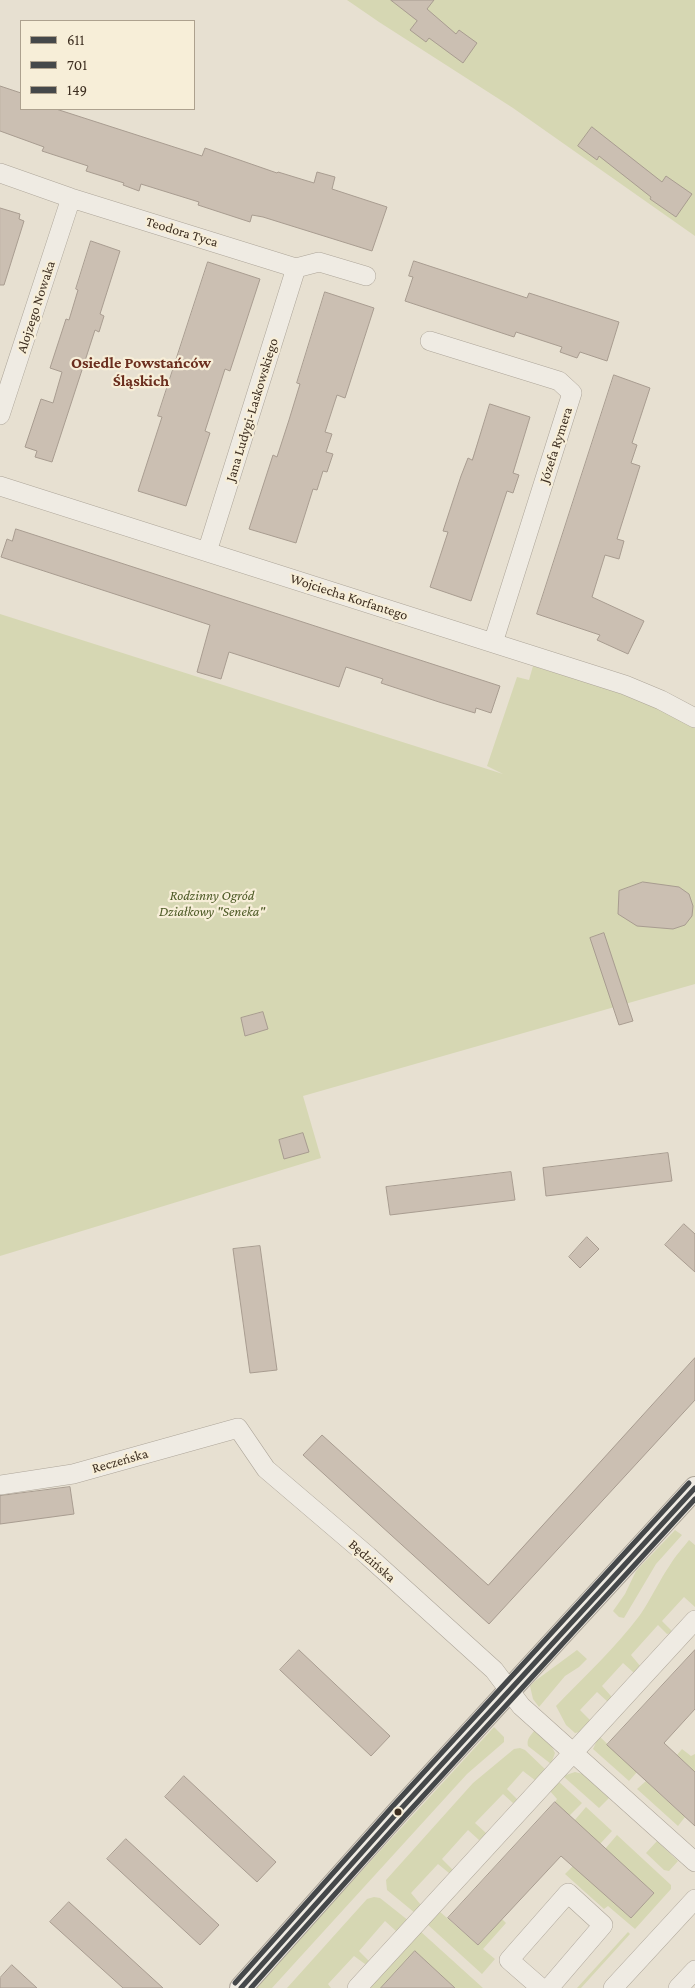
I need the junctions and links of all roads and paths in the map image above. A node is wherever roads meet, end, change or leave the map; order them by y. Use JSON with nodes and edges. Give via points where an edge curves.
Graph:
{"nodes":[{"id":1,"x":0,"y":173,"type":"edge"},
{"id":2,"x":71,"y":198,"type":"junction"},
{"id":3,"x":296,"y":268,"type":"junction"},
{"id":4,"x":366,"y":276,"type":"dead end"},
{"id":5,"x":430,"y":341,"type":"dead end"},
{"id":6,"x":0,"y":415,"type":"edge"},
{"id":7,"x":0,"y":486,"type":"edge"},
{"id":8,"x":208,"y":552,"type":"junction"},
{"id":9,"x":493,"y":643,"type":"junction"},
{"id":10,"x":695,"y":718,"type":"edge"},
{"id":11,"x":238,"y":1428,"type":"joint"},
{"id":12,"x":0,"y":1485,"type":"edge"},
{"id":13,"x":695,"y":1488,"type":"edge"},
{"id":14,"x":695,"y":1620,"type":"edge"},
{"id":15,"x":510,"y":1691,"type":"junction"},
{"id":16,"x":574,"y":1752,"type":"junction"},
{"id":17,"x":695,"y":1862,"type":"edge"},
{"id":18,"x":695,"y":1899,"type":"edge"},
{"id":19,"x":695,"y":1970,"type":"edge"},
{"id":20,"x":240,"y":1988,"type":"edge"},
{"id":21,"x":357,"y":1988,"type":"edge"},
{"id":22,"x":541,"y":1988,"type":"edge"},
{"id":23,"x":548,"y":1988,"type":"edge"},
{"id":24,"x":613,"y":1988,"type":"edge"},
{"id":25,"x":678,"y":1988,"type":"edge"}],
"edges":[{"from":1,"to":2,"type":"street","name":"Teodora Tyca"},
{"from":2,"to":3,"type":"street","name":"Teodora Tyca"},
{"from":2,"to":6,"type":"street","name":"Alojzego Nowaka"},
{"from":3,"to":4,"type":"street","via":[[319,262]]},
{"from":3,"to":8,"type":"street","name":"Jana Ludygi-Laskowskiego"},
{"from":5,"to":9,"type":"street","name":"Józefa Rymera","via":[[559,381],[572,393]]},
{"from":7,"to":8,"type":"street","name":"Wojciecha Korfantego"},
{"from":8,"to":9,"type":"street","name":"Wojciecha Korfantego"},
{"from":9,"to":10,"type":"street","name":"Wojciecha Korfantego","via":[[625,685]]},
{"from":11,"to":12,"type":"street","name":"Reczeńska","via":[[73,1474]]},
{"from":11,"to":15,"type":"street","name":"Będzińska","via":[[266,1469],[494,1670]]},
{"from":13,"to":15,"type":"street"},
{"from":14,"to":16,"type":"street"},
{"from":15,"to":16,"type":"street","name":"Będzińska","via":[[521,1706]]},
{"from":15,"to":20,"type":"street"},
{"from":16,"to":17,"type":"street","name":"Będzińska"},
{"from":16,"to":21,"type":"street"},
{"from":18,"to":24,"type":"street"},
{"from":19,"to":25,"type":"street"},
{"from":22,"to":23,"type":"street","via":[[510,1960],[568,1893],[603,1925]]}]}
